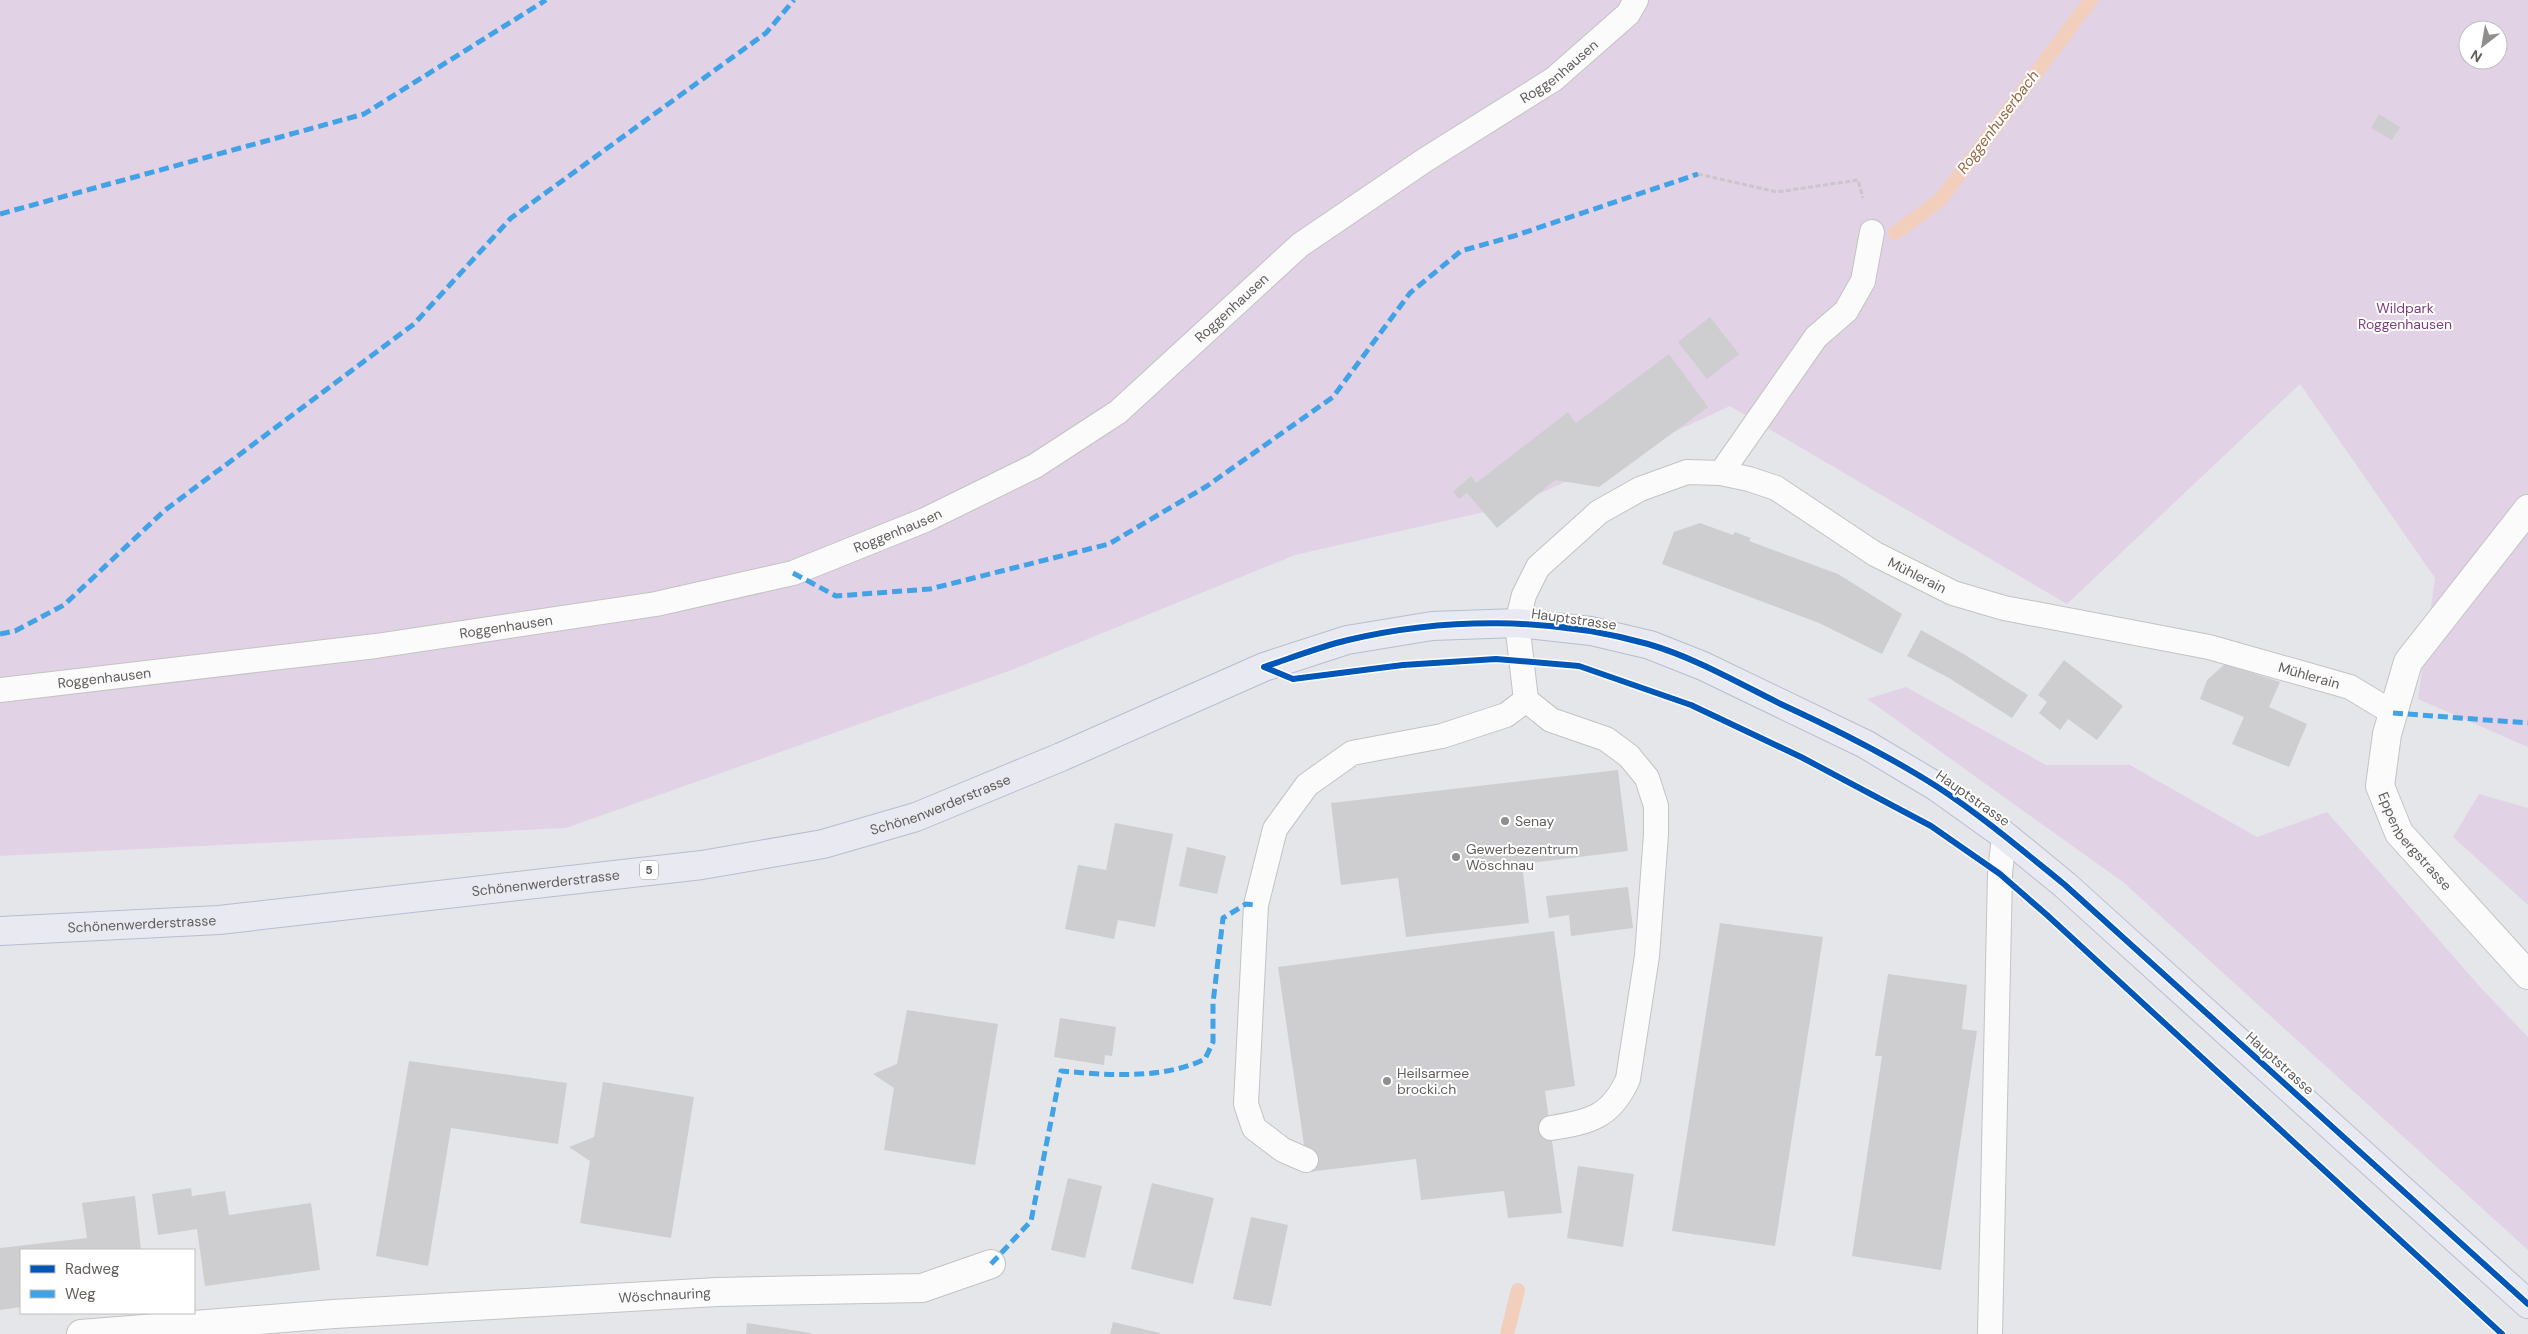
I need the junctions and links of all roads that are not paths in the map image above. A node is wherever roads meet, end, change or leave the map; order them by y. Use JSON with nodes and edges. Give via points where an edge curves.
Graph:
{"nodes":[{"id":1,"x":1636,"y":0,"type":"edge"},
{"id":2,"x":1872,"y":232,"type":"road end"},
{"id":3,"x":1721,"y":473,"type":"junction"},
{"id":4,"x":2528,"y":509,"type":"edge"},
{"id":5,"x":1518,"y":623,"type":"junction"},
{"id":6,"x":1264,"y":667,"type":"joint"},
{"id":7,"x":0,"y":690,"type":"edge"},
{"id":8,"x":1526,"y":700,"type":"junction"},
{"id":9,"x":2393,"y":713,"type":"junction"},
{"id":10,"x":2004,"y":835,"type":"junction"},
{"id":11,"x":0,"y":931,"type":"edge"},
{"id":12,"x":2528,"y":975,"type":"edge"},
{"id":13,"x":1551,"y":1128,"type":"dead end"},
{"id":14,"x":1306,"y":1160,"type":"dead end"},
{"id":15,"x":991,"y":1264,"type":"dead end"},
{"id":16,"x":2528,"y":1304,"type":"edge"},
{"id":17,"x":334,"y":1324,"type":"edge"},
{"id":18,"x":80,"y":1334,"type":"edge"},
{"id":19,"x":1990,"y":1334,"type":"edge"}],
"edges":[{"from":1,"to":7,"type":"lane","name":"Roggenhausen","via":[[1628,14],[1554,79],[1425,160],[1300,245],[1118,412],[1035,466],[925,520],[793,573],[656,604],[376,646]]},
{"from":2,"to":3,"type":"lane","via":[[1863,281],[1846,311],[1816,337]]},
{"from":3,"to":5,"type":"lane","name":"Mühlerain","via":[[1687,472],[1640,490],[1598,512],[1538,567],[1524,595]]},
{"from":3,"to":9,"type":"lane","name":"Mühlerain","via":[[1776,488],[1875,554],[1953,593],[2004,608],[2235,654],[2350,688]]},
{"from":4,"to":9,"type":"street","name":"Eppenbergstrasse","via":[[2408,662]]},
{"from":5,"to":6,"type":"main road","name":"Hauptstrasse","number":"5","via":[[1432,626],[1347,640]]},
{"from":5,"to":8,"type":"lane","name":"Mühlerain"},
{"from":5,"to":10,"type":"main road","name":"Hauptstrasse","number":"5","via":[[1592,631],[1650,645],[1703,666],[1866,744],[1937,787]]},
{"from":6,"to":11,"type":"main road","name":"Schönenwerderstrasse","number":"5","via":[[1062,757],[916,817],[823,844],[702,865],[219,920]]},
{"from":8,"to":13,"type":"lane","via":[[1551,720],[1606,739],[1629,756],[1646,778],[1656,806],[1648,956],[1628,1079],[1621,1096],[1609,1110],[1594,1119]]},
{"from":8,"to":14,"type":"lane","via":[[1506,715],[1442,736],[1352,754],[1307,785],[1275,829],[1256,905],[1246,1104],[1254,1128],[1283,1150]]},
{"from":9,"to":12,"type":"street","name":"Eppenbergstrasse","via":[[2380,786],[2399,833]]},
{"from":10,"to":16,"type":"main road","name":"Hauptstrasse","number":"5","via":[[2065,885]]},
{"from":10,"to":19,"type":"lane","via":[[2000,874]]},
{"from":15,"to":17,"type":"street","name":"Wöschnauring","via":[[922,1288],[717,1292]]},
{"from":17,"to":18,"type":"street","name":"Wöschnauring"}]}
